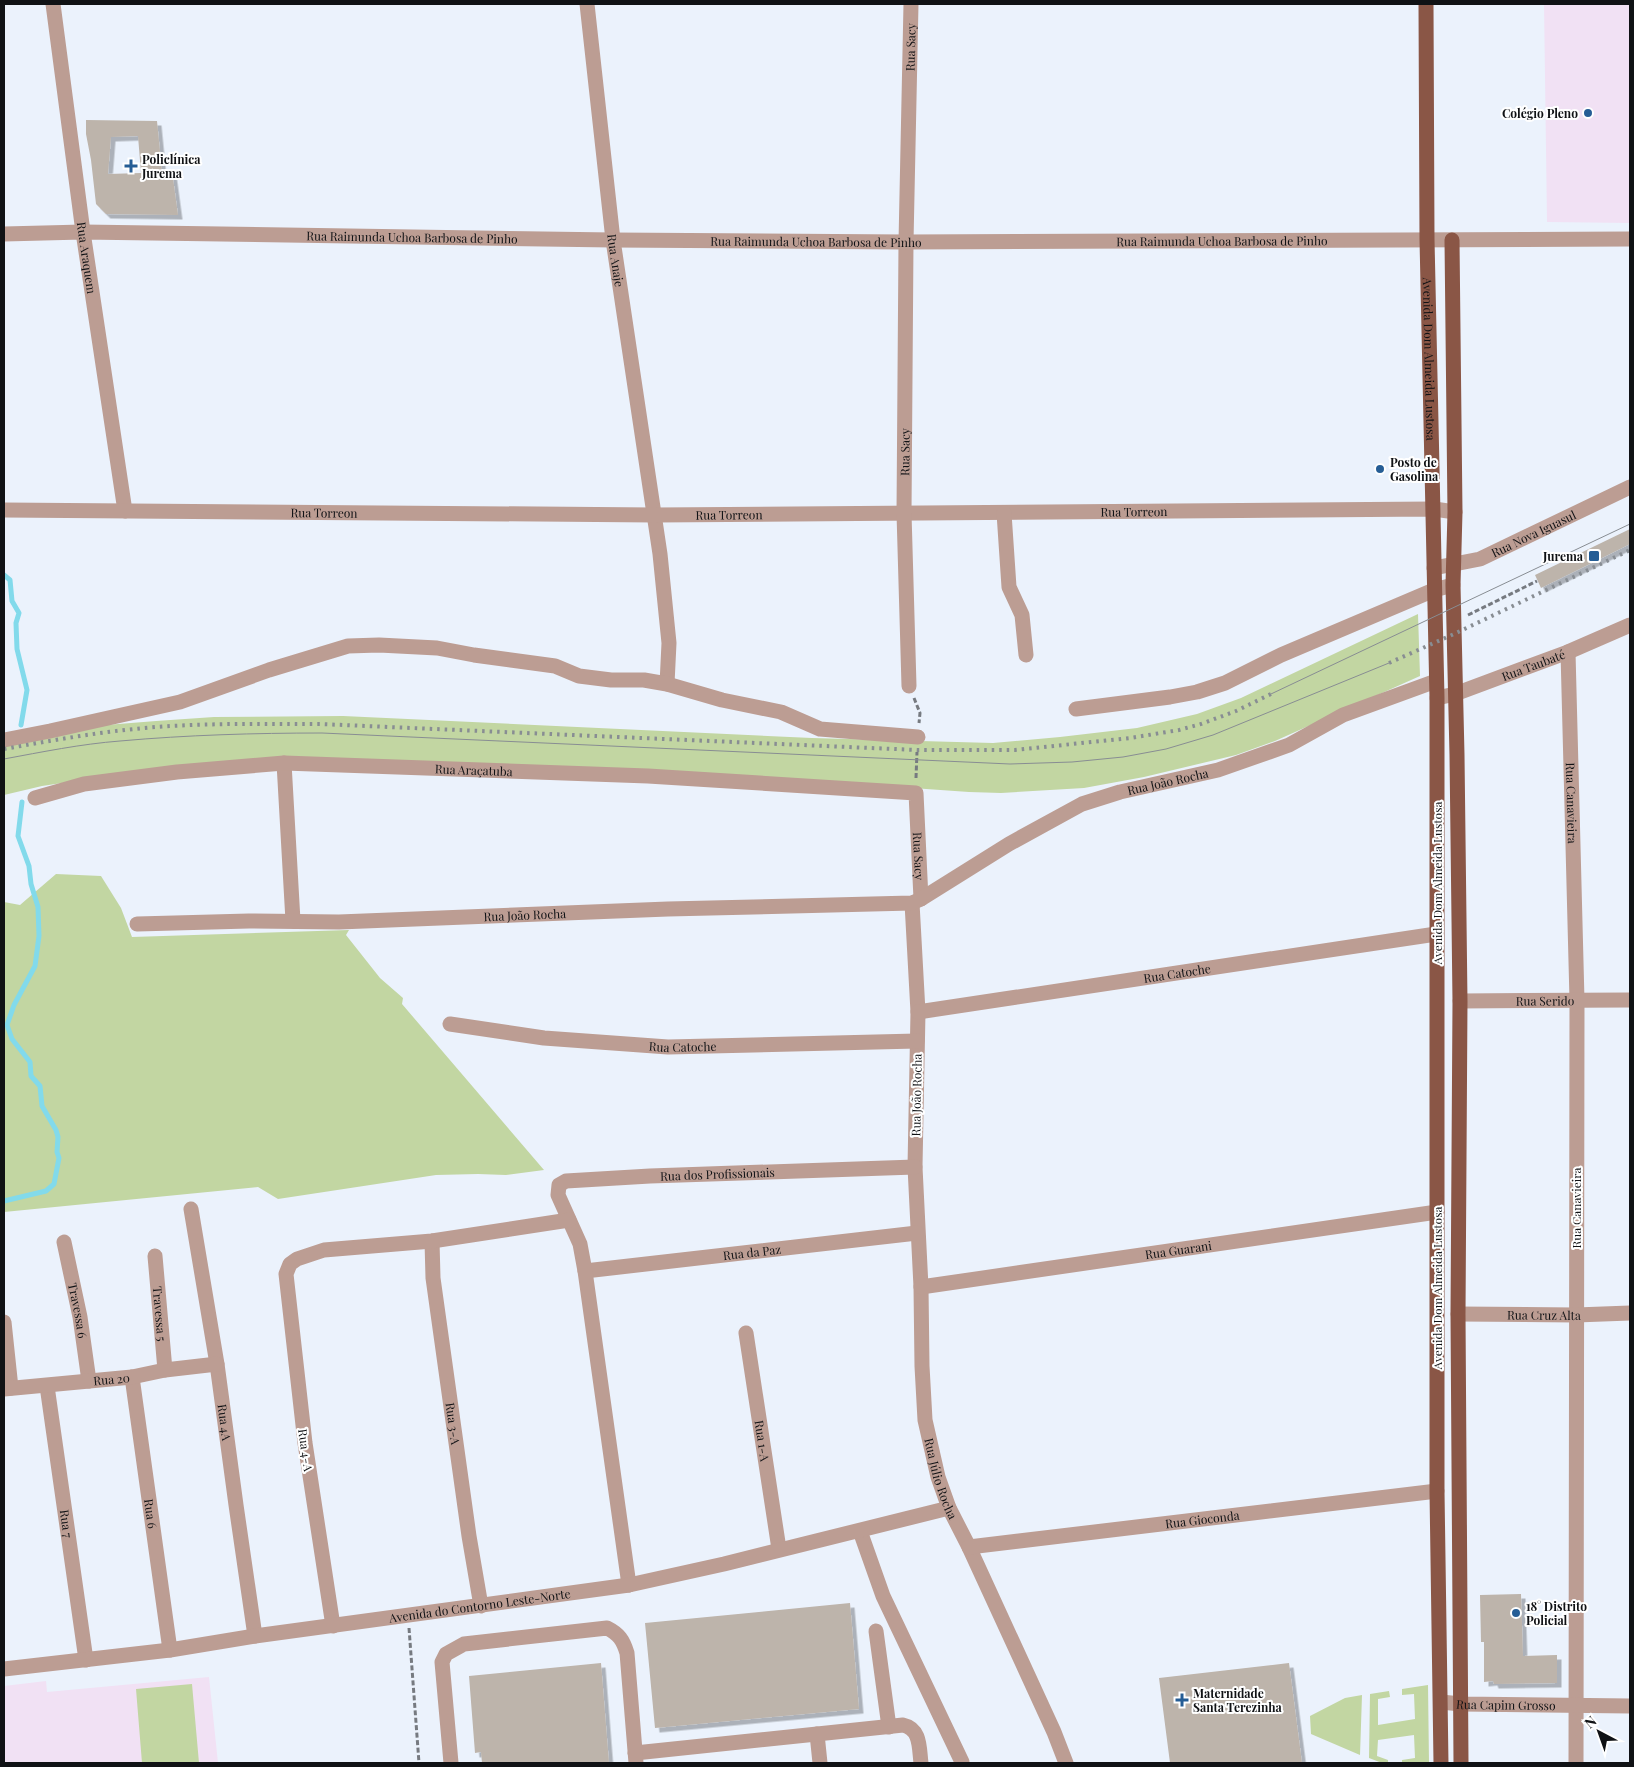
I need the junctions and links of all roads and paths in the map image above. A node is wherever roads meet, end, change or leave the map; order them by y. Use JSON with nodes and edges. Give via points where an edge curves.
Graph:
{"nodes":[{"id":1,"x":54,"y":4,"type":"edge"},
{"id":2,"x":587,"y":4,"type":"edge"},
{"id":3,"x":911,"y":4,"type":"edge"},
{"id":4,"x":1426,"y":4,"type":"edge"},
{"id":5,"x":83,"y":232,"type":"junction"},
{"id":6,"x":4,"y":234,"type":"edge"},
{"id":7,"x":1427,"y":239,"type":"junction"},
{"id":8,"x":1630,"y":239,"type":"edge"},
{"id":9,"x":613,"y":240,"type":"junction"},
{"id":10,"x":1452,"y":240,"type":"junction"},
{"id":11,"x":906,"y":242,"type":"junction"},
{"id":12,"x":1630,"y":487,"type":"edge"},
{"id":13,"x":1434,"y":509,"type":"junction"},
{"id":14,"x":4,"y":510,"type":"edge"},
{"id":15,"x":125,"y":511,"type":"junction"},
{"id":16,"x":1455,"y":512,"type":"junction"},
{"id":17,"x":904,"y":513,"type":"junction"},
{"id":18,"x":1004,"y":513,"type":"junction"},
{"id":19,"x":655,"y":515,"type":"junction"},
{"id":20,"x":1454,"y":565,"type":"junction"},
{"id":21,"x":1434,"y":568,"type":"junction"},
{"id":22,"x":1537,"y":581,"type":"dead end"},
{"id":23,"x":1453,"y":585,"type":"junction"},
{"id":24,"x":1434,"y":590,"type":"junction"},
{"id":25,"x":1488,"y":605,"type":"dead end"},
{"id":26,"x":1630,"y":626,"type":"edge"},
{"id":27,"x":1568,"y":652,"type":"junction"},
{"id":28,"x":1026,"y":655,"type":"dead end"},
{"id":29,"x":1436,"y":681,"type":"junction"},
{"id":30,"x":667,"y":684,"type":"junction"},
{"id":31,"x":909,"y":686,"type":"joint"},
{"id":32,"x":1455,"y":694,"type":"junction"},
{"id":33,"x":1436,"y":698,"type":"junction"},
{"id":34,"x":1076,"y":708,"type":"dead end"},
{"id":35,"x":918,"y":737,"type":"junction"},
{"id":36,"x":4,"y":740,"type":"edge"},
{"id":37,"x":284,"y":762,"type":"junction"},
{"id":38,"x":916,"y":793,"type":"junction"},
{"id":39,"x":35,"y":798,"type":"dead end"},
{"id":40,"x":916,"y":901,"type":"junction"},
{"id":41,"x":293,"y":921,"type":"junction"},
{"id":42,"x":137,"y":924,"type":"dead end"},
{"id":43,"x":1436,"y":934,"type":"junction"},
{"id":44,"x":1578,"y":1000,"type":"junction"},
{"id":45,"x":1630,"y":1000,"type":"edge"},
{"id":46,"x":1460,"y":1001,"type":"junction"},
{"id":47,"x":918,"y":1012,"type":"junction"},
{"id":48,"x":450,"y":1024,"type":"dead end"},
{"id":49,"x":917,"y":1040,"type":"junction"},
{"id":50,"x":915,"y":1167,"type":"junction"},
{"id":51,"x":191,"y":1209,"type":"dead end"},
{"id":52,"x":1437,"y":1212,"type":"junction"},
{"id":53,"x":569,"y":1220,"type":"junction"},
{"id":54,"x":917,"y":1233,"type":"junction"},
{"id":55,"x":432,"y":1240,"type":"junction"},
{"id":56,"x":64,"y":1242,"type":"dead end"},
{"id":57,"x":155,"y":1256,"type":"dead end"},
{"id":58,"x":585,"y":1271,"type":"junction"},
{"id":59,"x":921,"y":1287,"type":"junction"},
{"id":60,"x":1630,"y":1313,"type":"edge"},
{"id":61,"x":1458,"y":1314,"type":"junction"},
{"id":62,"x":1576,"y":1315,"type":"junction"},
{"id":63,"x":4,"y":1322,"type":"edge"},
{"id":64,"x":746,"y":1333,"type":"dead end"},
{"id":65,"x":217,"y":1364,"type":"junction"},
{"id":66,"x":165,"y":1370,"type":"junction"},
{"id":67,"x":132,"y":1377,"type":"junction"},
{"id":68,"x":89,"y":1380,"type":"junction"},
{"id":69,"x":47,"y":1386,"type":"junction"},
{"id":70,"x":8,"y":1389,"type":"edge"},
{"id":71,"x":1437,"y":1491,"type":"junction"},
{"id":72,"x":949,"y":1508,"type":"junction"},
{"id":73,"x":860,"y":1531,"type":"junction"},
{"id":74,"x":969,"y":1548,"type":"junction"},
{"id":75,"x":779,"y":1549,"type":"junction"},
{"id":76,"x":629,"y":1586,"type":"junction"},
{"id":77,"x":481,"y":1606,"type":"junction"},
{"id":78,"x":408,"y":1615,"type":"junction"},
{"id":79,"x":333,"y":1626,"type":"junction"},
{"id":80,"x":876,"y":1632,"type":"dead end"},
{"id":81,"x":255,"y":1636,"type":"junction"},
{"id":82,"x":170,"y":1650,"type":"junction"},
{"id":83,"x":86,"y":1660,"type":"junction"},
{"id":84,"x":4,"y":1667,"type":"edge"},
{"id":85,"x":1441,"y":1702,"type":"junction"},
{"id":86,"x":1461,"y":1704,"type":"junction"},
{"id":87,"x":1575,"y":1705,"type":"junction"},
{"id":88,"x":1630,"y":1706,"type":"edge"},
{"id":89,"x":888,"y":1727,"type":"junction"},
{"id":90,"x":817,"y":1734,"type":"junction"},
{"id":91,"x":635,"y":1758,"type":"edge"},
{"id":92,"x":962,"y":1762,"type":"edge"},
{"id":93,"x":419,"y":1763,"type":"edge"},
{"id":94,"x":451,"y":1763,"type":"edge"},
{"id":95,"x":820,"y":1763,"type":"edge"},
{"id":96,"x":921,"y":1763,"type":"edge"},
{"id":97,"x":1066,"y":1763,"type":"edge"},
{"id":98,"x":1441,"y":1763,"type":"edge"},
{"id":99,"x":1461,"y":1763,"type":"edge"},
{"id":100,"x":1576,"y":1763,"type":"edge"}],
"edges":[{"from":1,"to":5,"type":"street","name":"Rua Araquem"},
{"from":2,"to":9,"type":"street","name":"Rua Anaje"},
{"from":3,"to":11,"type":"street","name":"Rua Sacy"},
{"from":4,"to":7,"type":"main road","name":"Avenida Dom Almeida Lustosa"},
{"from":5,"to":6,"type":"street","name":"Rua Raimunda Uchoa Barbosa de Pinho"},
{"from":5,"to":9,"type":"street","name":"Rua Raimunda Uchoa Barbosa de Pinho"},
{"from":5,"to":15,"type":"street","name":"Rua Araquem"},
{"from":7,"to":10,"type":"street","name":"Rua Raimunda Uchoa Barbosa de Pinho"},
{"from":7,"to":11,"type":"street","name":"Rua Raimunda Uchoa Barbosa de Pinho"},
{"from":7,"to":13,"type":"main road","name":"Avenida Dom Almeida Lustosa"},
{"from":8,"to":10,"type":"street","name":"Rua Raimunda Uchoa Barbosa de Pinho"},
{"from":9,"to":11,"type":"street","name":"Rua Raimunda Uchoa Barbosa de Pinho"},
{"from":9,"to":19,"type":"street","name":"Rua Anaje"},
{"from":10,"to":16,"type":"main road","name":"Avenida Dom Almeida Lustosa"},
{"from":11,"to":17,"type":"street","name":"Rua Sacy"},
{"from":12,"to":20,"type":"street","name":"Rua Nova Iguasul","via":[[1480,559]]},
{"from":13,"to":16,"type":"street","name":"Rua Torreon"},
{"from":13,"to":18,"type":"street","name":"Rua Torreon"},
{"from":13,"to":21,"type":"main road","name":"Avenida Dom Almeida Lustosa"},
{"from":14,"to":15,"type":"street","name":"Rua Torreon"},
{"from":15,"to":19,"type":"street","name":"Rua Torreon"},
{"from":16,"to":20,"type":"main road","name":"Avenida Dom Almeida Lustosa"},
{"from":17,"to":18,"type":"street","name":"Rua Torreon"},
{"from":17,"to":19,"type":"street","name":"Rua Torreon"},
{"from":17,"to":31,"type":"street","name":"Rua Sacy"},
{"from":18,"to":28,"type":"street","via":[[1009,587],[1022,615]]},
{"from":19,"to":30,"type":"street","name":"Rua Anaje","via":[[669,643]]},
{"from":20,"to":21,"type":"street","name":"Rua Nova Iguasul"},
{"from":20,"to":23,"type":"main road","name":"Avenida Dom Almeida Lustosa"},
{"from":21,"to":24,"type":"main road","name":"Avenida Dom Almeida Lustosa"},
{"from":22,"to":25,"type":"path"},
{"from":23,"to":24,"type":"street"},
{"from":23,"to":32,"type":"main road","name":"Avenida Dom Almeida Lustosa"},
{"from":24,"to":29,"type":"main road","name":"Avenida Dom Almeida Lustosa"},
{"from":24,"to":34,"type":"street","via":[[1281,655],[1225,683],[1170,697]]},
{"from":26,"to":27,"type":"street","name":"Rua Taubaté"},
{"from":27,"to":32,"type":"street","name":"Rua Taubaté"},
{"from":27,"to":44,"type":"street","name":"Rua Canavieira"},
{"from":29,"to":33,"type":"main road","name":"Avenida Dom Almeida Lustosa"},
{"from":29,"to":40,"type":"street","name":"Rua João Rocha","via":[[1343,715],[1289,745],[1218,770],[1082,804]]},
{"from":30,"to":35,"type":"street","via":[[781,712],[820,729]]},
{"from":30,"to":36,"type":"street","via":[[579,676],[555,666],[436,648],[348,646],[180,702]]},
{"from":31,"to":35,"type":"path","via":[[920,713]]},
{"from":32,"to":33,"type":"street","name":"Rua Taubaté"},
{"from":32,"to":46,"type":"main road","name":"Avenida Dom Almeida Lustosa"},
{"from":33,"to":43,"type":"main road","name":"Avenida Dom Almeida Lustosa"},
{"from":35,"to":38,"type":"path"},
{"from":37,"to":38,"type":"street","name":"Rua Araçatuba","via":[[648,776]]},
{"from":37,"to":39,"type":"street","name":"Rua Araçatuba","via":[[84,784]]},
{"from":37,"to":41,"type":"street"},
{"from":38,"to":40,"type":"street","name":"Rua Sacy"},
{"from":40,"to":41,"type":"street","name":"Rua João Rocha"},
{"from":40,"to":47,"type":"street","name":"Rua João Rocha"},
{"from":41,"to":42,"type":"street","name":"Rua João Rocha"},
{"from":43,"to":47,"type":"street","name":"Rua Catoche"},
{"from":43,"to":52,"type":"main road","name":"Avenida Dom Almeida Lustosa"},
{"from":44,"to":45,"type":"street","name":"Rua Serido"},
{"from":44,"to":46,"type":"street","name":"Rua Serido"},
{"from":44,"to":62,"type":"street","name":"Rua Canavieira"},
{"from":46,"to":61,"type":"main road","name":"Avenida Dom Almeida Lustosa"},
{"from":47,"to":49,"type":"street","name":"Rua João Rocha"},
{"from":48,"to":49,"type":"street","name":"Rua Catoche","via":[[544,1038],[668,1047]]},
{"from":49,"to":50,"type":"street","name":"Rua João Rocha"},
{"from":50,"to":53,"type":"street","name":"Rua dos Profissionais","via":[[566,1180],[559,1185],[558,1195]]},
{"from":50,"to":54,"type":"street","name":"Rua Júlio Rocha"},
{"from":51,"to":65,"type":"street","name":"Rua 4A"},
{"from":52,"to":59,"type":"street","name":"Rua Guarani"},
{"from":52,"to":71,"type":"main road","name":"Avenida Dom Almeida Lustosa"},
{"from":53,"to":55,"type":"street"},
{"from":53,"to":58,"type":"street","name":"Rua dos Profissionais","via":[[580,1244]]},
{"from":54,"to":58,"type":"street","name":"Rua da Paz"},
{"from":54,"to":59,"type":"street","name":"Rua Júlio Rocha"},
{"from":55,"to":77,"type":"street","name":"Rua 3-A","via":[[433,1278]]},
{"from":55,"to":79,"type":"street","name":"Rua 4-A","via":[[324,1250],[297,1259],[290,1264],[286,1274],[305,1443]]},
{"from":56,"to":68,"type":"street","name":"Travessa 6"},
{"from":57,"to":66,"type":"street","name":"Travessa 5"},
{"from":58,"to":76,"type":"street","name":"Rua dos Profissionais"},
{"from":59,"to":72,"type":"street","name":"Rua Júlio Rocha","via":[[925,1420]]},
{"from":60,"to":62,"type":"street","name":"Rua Cruz Alta"},
{"from":61,"to":62,"type":"street","name":"Rua Cruz Alta"},
{"from":61,"to":86,"type":"main road","name":"Avenida Dom Almeida Lustosa"},
{"from":62,"to":87,"type":"street","name":"Rua Canavieira"},
{"from":63,"to":70,"type":"street"},
{"from":64,"to":75,"type":"street","name":"Rua 1-A"},
{"from":65,"to":66,"type":"street","name":"Rua 20"},
{"from":65,"to":81,"type":"street","name":"Rua 4A"},
{"from":66,"to":67,"type":"street","name":"Rua 20"},
{"from":67,"to":68,"type":"street","name":"Rua 20"},
{"from":67,"to":82,"type":"street","name":"Rua 6"},
{"from":68,"to":69,"type":"street","name":"Rua 20"},
{"from":69,"to":70,"type":"street","name":"Rua 20"},
{"from":69,"to":83,"type":"street","name":"Rua 7"},
{"from":71,"to":74,"type":"street","name":"Rua Gioconda"},
{"from":71,"to":85,"type":"main road","name":"Avenida Dom Almeida Lustosa"},
{"from":72,"to":73,"type":"street","name":"Avenida do Contorno Leste-Norte"},
{"from":72,"to":74,"type":"street","name":"Rua Júlio Rocha"},
{"from":73,"to":75,"type":"street","name":"Avenida do Contorno Leste-Norte"},
{"from":73,"to":92,"type":"street","via":[[883,1596]]},
{"from":74,"to":97,"type":"street","name":"Rua Júlio Rocha"},
{"from":75,"to":76,"type":"street","name":"Avenida do Contorno Leste-Norte"},
{"from":76,"to":77,"type":"street","name":"Avenida do Contorno Leste-Norte"},
{"from":77,"to":78,"type":"street","name":"Avenida do Contorno Leste-Norte"},
{"from":78,"to":79,"type":"street","name":"Avenida do Contorno Leste-Norte"},
{"from":78,"to":93,"type":"path"},
{"from":79,"to":81,"type":"street","name":"Avenida do Contorno Leste-Norte"},
{"from":80,"to":89,"type":"street"},
{"from":81,"to":82,"type":"street","name":"Avenida do Contorno Leste-Norte"},
{"from":82,"to":83,"type":"street","name":"Avenida do Contorno Leste-Norte"},
{"from":83,"to":84,"type":"street","name":"Avenida do Contorno Leste-Norte"},
{"from":85,"to":86,"type":"street","name":"Rua Capim Grosso"},
{"from":85,"to":98,"type":"main road","name":"Avenida Dom Almeida Lustosa"},
{"from":86,"to":87,"type":"street","name":"Rua Capim Grosso"},
{"from":86,"to":99,"type":"main road","name":"Avenida Dom Almeida Lustosa"},
{"from":87,"to":88,"type":"street","name":"Rua Capim Grosso"},
{"from":87,"to":100,"type":"street","name":"Rua Canavieira"},
{"from":89,"to":90,"type":"street"},
{"from":89,"to":96,"type":"street","via":[[903,1725],[914,1729]]},
{"from":90,"to":91,"type":"street"},
{"from":90,"to":95,"type":"street"},
{"from":91,"to":94,"type":"street","via":[[627,1653],[618,1633],[607,1628],[464,1644],[446,1654],[442,1662]]}]}
